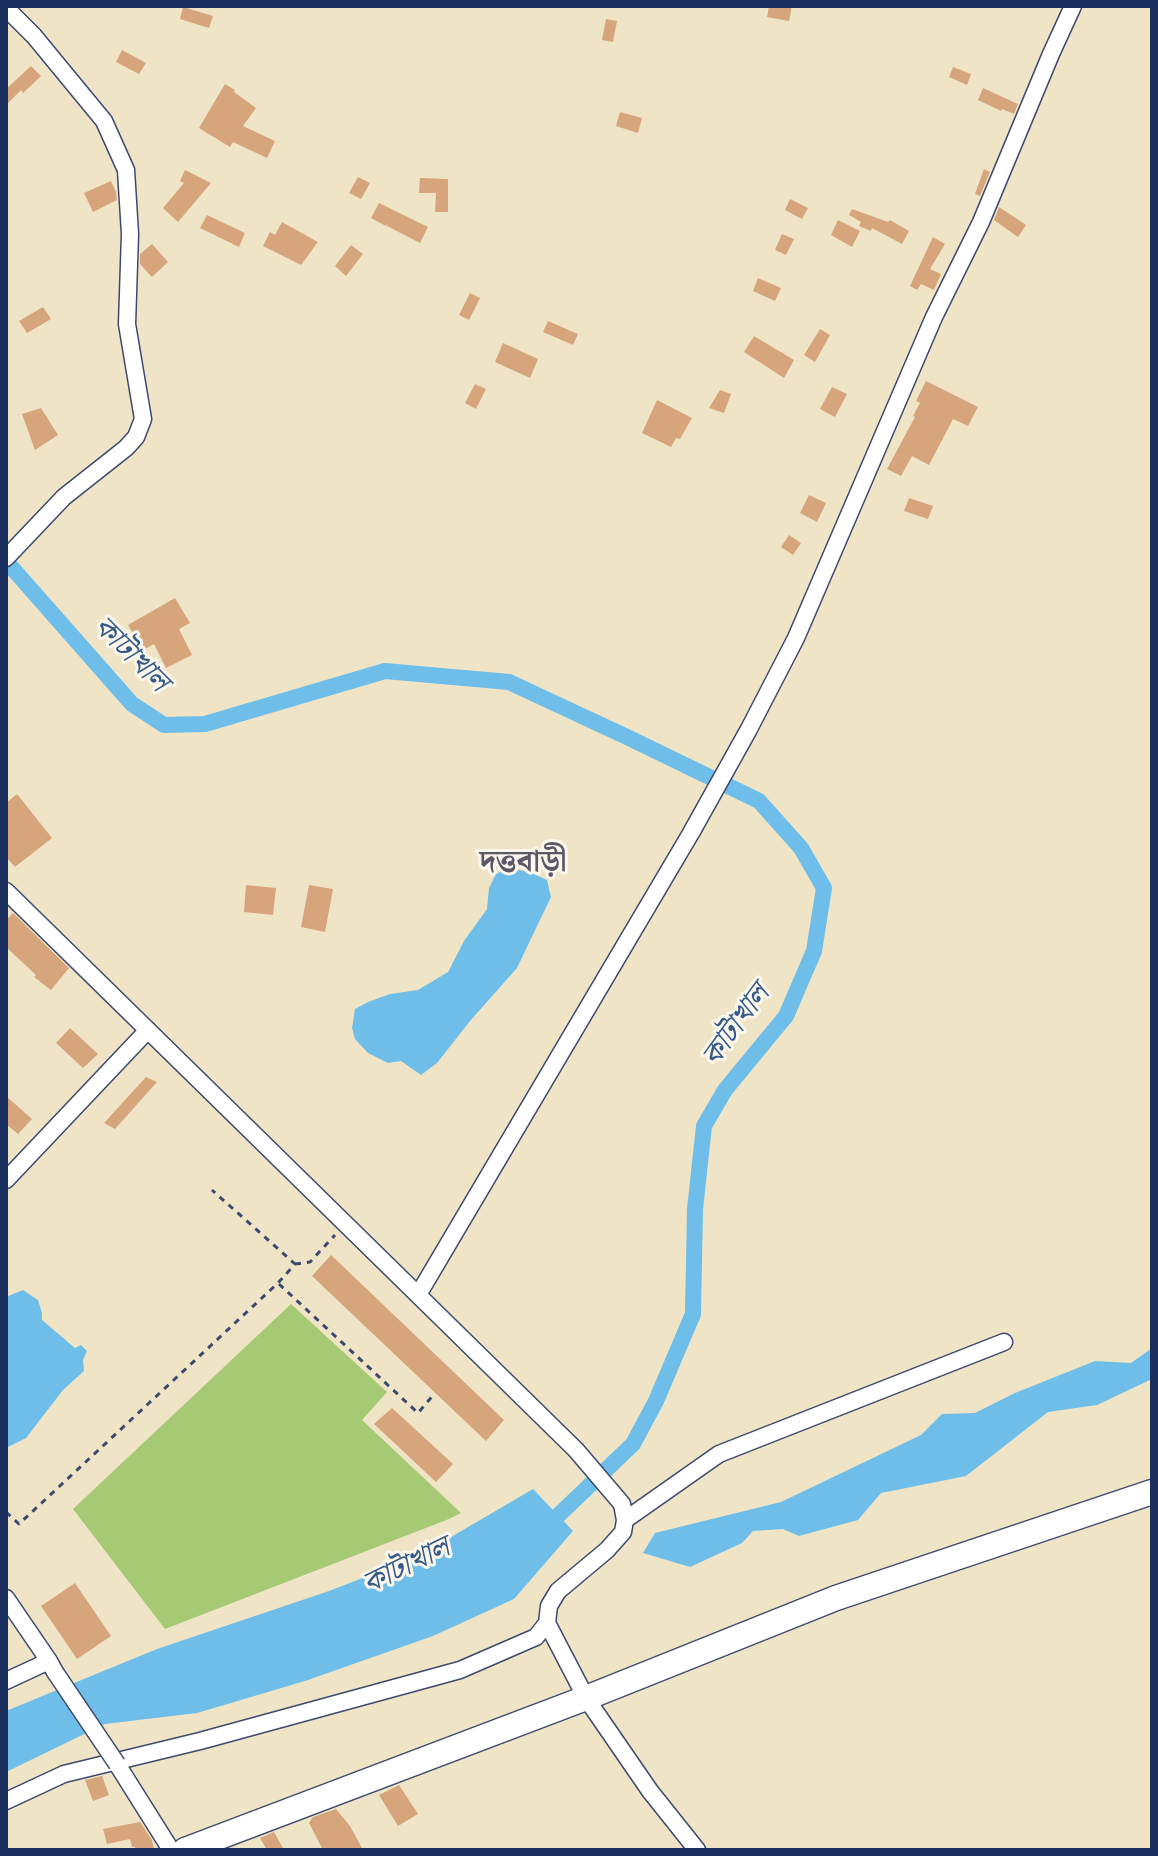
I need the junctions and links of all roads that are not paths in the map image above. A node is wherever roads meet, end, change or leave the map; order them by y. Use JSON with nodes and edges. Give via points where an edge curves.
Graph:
{"nodes":[{"id":1,"x":1073,"y":6,"type":"edge"},
{"id":2,"x":6,"y":8,"type":"edge"},
{"id":3,"x":6,"y":558,"type":"edge"},
{"id":4,"x":6,"y":891,"type":"edge"},
{"id":5,"x":148,"y":1030,"type":"junction"},
{"id":6,"x":6,"y":1180,"type":"edge"},
{"id":7,"x":418,"y":1295,"type":"junction"},
{"id":8,"x":1004,"y":1342,"type":"dead end"},
{"id":9,"x":1152,"y":1492,"type":"edge"},
{"id":10,"x":624,"y":1512,"type":"junction"},
{"id":11,"x":6,"y":1598,"type":"edge"},
{"id":12,"x":547,"y":1623,"type":"junction"},
{"id":13,"x":52,"y":1667,"type":"junction"},
{"id":14,"x":6,"y":1681,"type":"edge"},
{"id":15,"x":586,"y":1698,"type":"junction"},
{"id":16,"x":6,"y":1801,"type":"edge"},
{"id":17,"x":171,"y":1850,"type":"edge"},
{"id":18,"x":185,"y":1850,"type":"edge"},
{"id":19,"x":697,"y":1850,"type":"edge"}],
"edges":[{"from":1,"to":7,"type":"street","via":[[796,638],[691,833]]},
{"from":2,"to":3,"type":"street","via":[[104,121],[126,170],[127,324],[143,419],[126,448],[64,497]]},
{"from":4,"to":5,"type":"street"},
{"from":5,"to":6,"type":"street"},
{"from":5,"to":7,"type":"street"},
{"from":7,"to":10,"type":"street","via":[[576,1450]]},
{"from":8,"to":10,"type":"street","via":[[719,1454]]},
{"from":9,"to":15,"type":"street","via":[[836,1598]]},
{"from":10,"to":12,"type":"street","via":[[623,1532],[558,1591]]},
{"from":11,"to":13,"type":"street"},
{"from":12,"to":15,"type":"street"},
{"from":12,"to":16,"type":"street","via":[[536,1637],[460,1670],[64,1774]]},
{"from":13,"to":14,"type":"street"},
{"from":13,"to":17,"type":"street","bridge":true},
{"from":15,"to":18,"type":"street"},
{"from":15,"to":19,"type":"street"}]}
